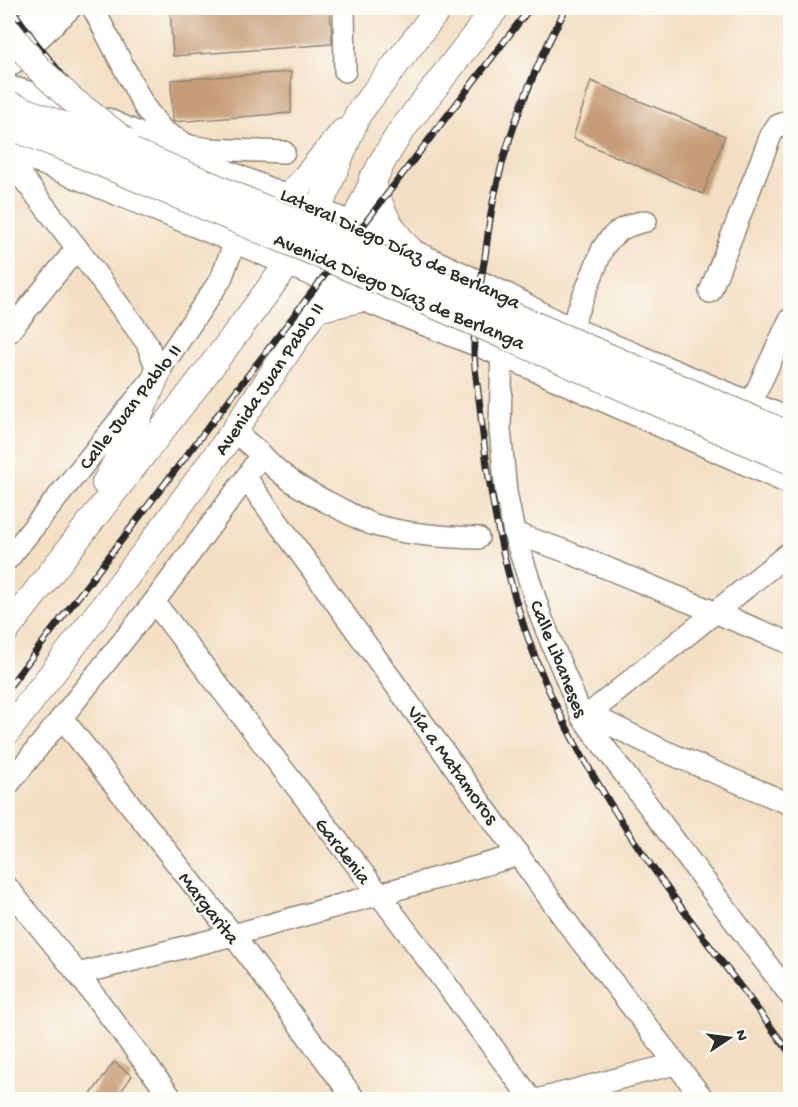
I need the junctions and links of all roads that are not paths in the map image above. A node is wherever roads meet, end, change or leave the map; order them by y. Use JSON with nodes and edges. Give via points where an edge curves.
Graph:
{"nodes":[{"id":1,"x":43,"y":8,"type":"edge"},
{"id":2,"x":72,"y":8,"type":"edge"},
{"id":3,"x":93,"y":8,"type":"edge"},
{"id":4,"x":344,"y":8,"type":"edge"},
{"id":5,"x":439,"y":8,"type":"edge"},
{"id":6,"x":496,"y":8,"type":"edge"},
{"id":7,"x":10,"y":27,"type":"edge"},
{"id":8,"x":29,"y":48,"type":"junction"},
{"id":9,"x":9,"y":63,"type":"edge"},
{"id":10,"x":345,"y":71,"type":"dead end"},
{"id":11,"x":10,"y":93,"type":"edge"},
{"id":12,"x":87,"y":110,"type":"junction"},
{"id":13,"x":358,"y":114,"type":"junction"},
{"id":14,"x":790,"y":120,"type":"edge"},
{"id":15,"x":8,"y":125,"type":"edge"},
{"id":16,"x":8,"y":150,"type":"edge"},
{"id":17,"x":181,"y":152,"type":"junction"},
{"id":18,"x":284,"y":152,"type":"dead end"},
{"id":19,"x":148,"y":158,"type":"junction"},
{"id":20,"x":8,"y":159,"type":"edge"},
{"id":21,"x":110,"y":164,"type":"dead end"},
{"id":22,"x":71,"y":176,"type":"junction"},
{"id":23,"x":372,"y":180,"type":"junction"},
{"id":24,"x":260,"y":183,"type":"junction"},
{"id":25,"x":167,"y":187,"type":"junction"},
{"id":26,"x":290,"y":196,"type":"junction"},
{"id":27,"x":319,"y":208,"type":"junction"},
{"id":28,"x":157,"y":210,"type":"junction"},
{"id":29,"x":646,"y":221,"type":"dead end"},
{"id":30,"x":252,"y":222,"type":"junction"},
{"id":31,"x":354,"y":224,"type":"junction"},
{"id":32,"x":234,"y":242,"type":"junction"},
{"id":33,"x":77,"y":248,"type":"junction"},
{"id":34,"x":409,"y":249,"type":"junction"},
{"id":35,"x":287,"y":266,"type":"junction"},
{"id":36,"x":333,"y":272,"type":"junction"},
{"id":37,"x":710,"y":292,"type":"dead end"},
{"id":38,"x":509,"y":295,"type":"junction"},
{"id":39,"x":360,"y":299,"type":"junction"},
{"id":40,"x":316,"y":309,"type":"junction"},
{"id":41,"x":790,"y":320,"type":"edge"},
{"id":42,"x":564,"y":324,"type":"junction"},
{"id":43,"x":8,"y":333,"type":"edge"},
{"id":44,"x":501,"y":355,"type":"junction"},
{"id":45,"x":158,"y":372,"type":"junction"},
{"id":46,"x":547,"y":377,"type":"junction"},
{"id":47,"x":751,"y":404,"type":"junction"},
{"id":48,"x":790,"y":418,"type":"edge"},
{"id":49,"x":234,"y":430,"type":"junction"},
{"id":50,"x":790,"y":435,"type":"edge"},
{"id":51,"x":261,"y":454,"type":"junction"},
{"id":52,"x":790,"y":461,"type":"edge"},
{"id":53,"x":246,"y":478,"type":"junction"},
{"id":54,"x":790,"y":484,"type":"edge"},
{"id":55,"x":95,"y":513,"type":"junction"},
{"id":56,"x":514,"y":533,"type":"junction"},
{"id":57,"x":478,"y":538,"type":"dead end"},
{"id":58,"x":790,"y":552,"type":"edge"},
{"id":59,"x":8,"y":560,"type":"edge"},
{"id":60,"x":154,"y":602,"type":"junction"},
{"id":61,"x":716,"y":611,"type":"junction"},
{"id":62,"x":8,"y":628,"type":"edge"},
{"id":63,"x":790,"y":643,"type":"edge"},
{"id":64,"x":585,"y":716,"type":"junction"},
{"id":65,"x":62,"y":718,"type":"junction"},
{"id":66,"x":8,"y":731,"type":"edge"},
{"id":67,"x":8,"y":785,"type":"edge"},
{"id":68,"x":790,"y":804,"type":"edge"},
{"id":69,"x":519,"y":855,"type":"junction"},
{"id":70,"x":8,"y":888,"type":"edge"},
{"id":71,"x":379,"y":894,"type":"junction"},
{"id":72,"x":233,"y":935,"type":"junction"},
{"id":73,"x":78,"y":974,"type":"junction"},
{"id":74,"x":790,"y":995,"type":"edge"},
{"id":75,"x":674,"y":1064,"type":"junction"},
{"id":76,"x":173,"y":1100,"type":"edge"},
{"id":77,"x":355,"y":1100,"type":"edge"},
{"id":78,"x":532,"y":1100,"type":"edge"},
{"id":79,"x":537,"y":1100,"type":"edge"},
{"id":80,"x":704,"y":1100,"type":"edge"}],
"edges":[{"from":1,"to":7,"type":"street"},
{"from":2,"to":8,"type":"street"},
{"from":3,"to":18,"type":"street","via":[[145,108],[163,131],[189,146]]},
{"from":4,"to":10,"type":"street"},
{"from":5,"to":13,"type":"main road"},
{"from":6,"to":23,"type":"main road","name":"Avenida Juan Pablo II","via":[[401,131]]},
{"from":7,"to":8,"type":"street"},
{"from":7,"to":19,"type":"main road","bridge":true,"via":[[38,68]]},
{"from":8,"to":9,"type":"street"},
{"from":9,"to":11,"type":"street","via":[[16,78]]},
{"from":11,"to":12,"type":"street","name":"Lateral Diego Díaz de Berlanga"},
{"from":11,"to":15,"type":"street","via":[[15,106]]},
{"from":11,"to":19,"type":"main road","name":"Avenida Diego Díaz de Berlanga","bridge":true},
{"from":12,"to":17,"type":"street","name":"Lateral Diego Díaz de Berlanga"},
{"from":12,"to":22,"type":"street","via":[[81,148]]},
{"from":13,"to":26,"type":"main road"},
{"from":13,"to":27,"type":"main road"},
{"from":14,"to":37,"type":"street","via":[[777,126],[771,135]]},
{"from":15,"to":52,"type":"main road","name":"Avenida Diego Díaz de Berlanga","bridge":true,"via":[[320,255]]},
{"from":16,"to":22,"type":"street"},
{"from":17,"to":24,"type":"street","name":"Lateral Diego Díaz de Berlanga"},
{"from":17,"to":25,"type":"street"},
{"from":19,"to":50,"type":"main road","name":"Avenida Diego Díaz de Berlanga","bridge":true},
{"from":20,"to":33,"type":"street"},
{"from":21,"to":25,"type":"street"},
{"from":22,"to":28,"type":"street"},
{"from":23,"to":31,"type":"main road","name":"Avenida Juan Pablo II"},
{"from":23,"to":34,"type":"main road","via":[[385,219]]},
{"from":24,"to":26,"type":"street","name":"Lateral Diego Díaz de Berlanga"},
{"from":24,"to":30,"type":"street","name":"Calle Juan Pablo II"},
{"from":25,"to":28,"type":"street"},
{"from":25,"to":30,"type":"street"},
{"from":26,"to":27,"type":"street","name":"Lateral Diego Díaz de Berlanga"},
{"from":27,"to":31,"type":"street","name":"Lateral Diego Díaz de Berlanga"},
{"from":27,"to":35,"type":"main road"},
{"from":28,"to":32,"type":"street"},
{"from":29,"to":42,"type":"street","via":[[627,225],[609,238]]},
{"from":30,"to":32,"type":"street","name":"Calle Juan Pablo II"},
{"from":31,"to":34,"type":"street","name":"Lateral Diego Díaz de Berlanga"},
{"from":31,"to":36,"type":"main road","name":"Avenida Juan Pablo II"},
{"from":32,"to":35,"type":"street"},
{"from":32,"to":45,"type":"street","name":"Calle Juan Pablo II","via":[[221,279]]},
{"from":33,"to":43,"type":"street"},
{"from":33,"to":45,"type":"street","via":[[147,343]]},
{"from":34,"to":36,"type":"main road"},
{"from":34,"to":38,"type":"street","name":"Lateral Diego Díaz de Berlanga"},
{"from":35,"to":36,"type":"main road"},
{"from":35,"to":55,"type":"main road"},
{"from":36,"to":39,"type":"street"},
{"from":36,"to":40,"type":"main road","name":"Avenida Juan Pablo II"},
{"from":38,"to":42,"type":"street","name":"Lateral Diego Díaz de Berlanga"},
{"from":38,"to":44,"type":"street","name":"Calle Libaneses"},
{"from":39,"to":40,"type":"main road"},
{"from":39,"to":44,"type":"street"},
{"from":40,"to":49,"type":"main road","name":"Avenida Juan Pablo II"},
{"from":41,"to":47,"type":"street"},
{"from":42,"to":46,"type":"street","via":[[538,322],[524,330],[520,339],[527,361]]},
{"from":42,"to":47,"type":"street","name":"Lateral Diego Díaz de Berlanga"},
{"from":44,"to":46,"type":"street"},
{"from":44,"to":56,"type":"street","name":"Calle Libaneses","via":[[500,429]]},
{"from":45,"to":55,"type":"main road","via":[[104,484]]},
{"from":45,"to":59,"type":"street","name":"Calle Juan Pablo II"},
{"from":46,"to":54,"type":"street"},
{"from":47,"to":48,"type":"street","name":"Lateral Diego Díaz de Berlanga"},
{"from":49,"to":51,"type":"street"},
{"from":49,"to":66,"type":"main road","name":"Avenida Juan Pablo II"},
{"from":51,"to":53,"type":"street"},
{"from":51,"to":57,"type":"street","via":[[291,481],[376,525],[410,533]]},
{"from":53,"to":60,"type":"street"},
{"from":53,"to":69,"type":"street","name":"Vía a Matamoros"},
{"from":55,"to":62,"type":"main road"},
{"from":56,"to":61,"type":"street"},
{"from":56,"to":64,"type":"street","name":"Calle Libaneses","via":[[541,617]]},
{"from":58,"to":61,"type":"street"},
{"from":60,"to":65,"type":"street"},
{"from":60,"to":71,"type":"street","name":"Gardenia"},
{"from":61,"to":63,"type":"street"},
{"from":61,"to":64,"type":"street"},
{"from":64,"to":68,"type":"street"},
{"from":64,"to":74,"type":"street","name":"Calle Libaneses"},
{"from":65,"to":67,"type":"street"},
{"from":65,"to":72,"type":"street","name":"Margarita"},
{"from":69,"to":71,"type":"street"},
{"from":69,"to":75,"type":"street","name":"Vía a Matamoros"},
{"from":70,"to":73,"type":"street"},
{"from":71,"to":72,"type":"street"},
{"from":71,"to":78,"type":"street","name":"Gardenia"},
{"from":72,"to":73,"type":"street"},
{"from":72,"to":77,"type":"street","name":"Margarita"},
{"from":73,"to":76,"type":"street"},
{"from":75,"to":79,"type":"street"},
{"from":75,"to":80,"type":"street","name":"Vía a Matamoros"}]}
